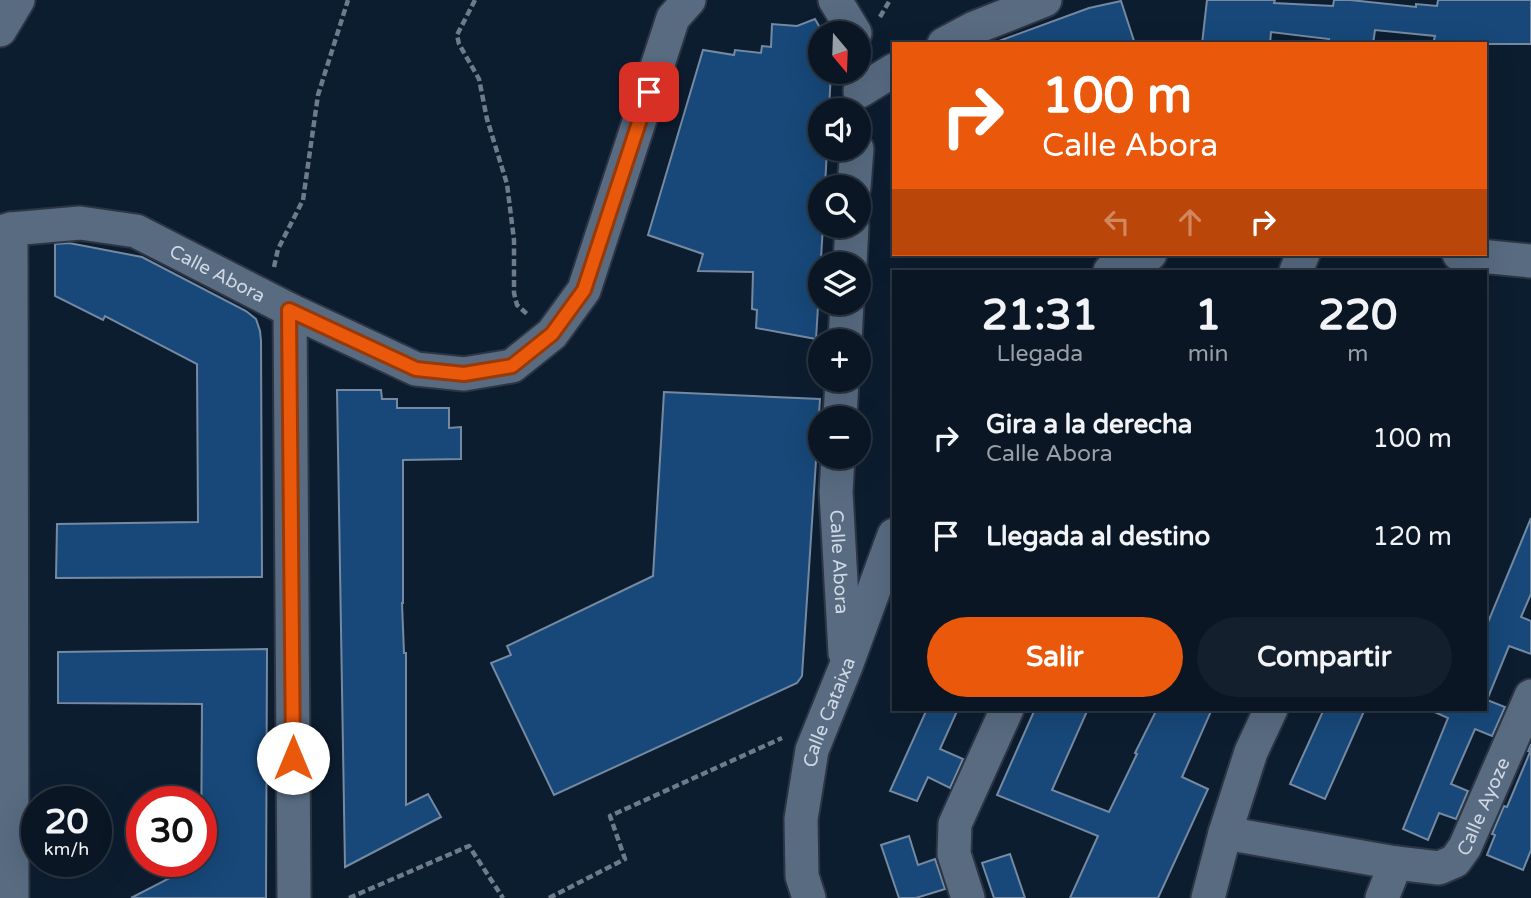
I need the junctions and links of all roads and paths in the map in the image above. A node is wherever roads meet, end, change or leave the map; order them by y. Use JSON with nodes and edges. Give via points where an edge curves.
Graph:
{"nodes":[{"id":1,"x":18,"y":0,"type":"edge"},
{"id":2,"x":348,"y":0,"type":"edge"},
{"id":3,"x":475,"y":0,"type":"edge"},
{"id":4,"x":689,"y":0,"type":"edge"},
{"id":5,"x":835,"y":0,"type":"edge"},
{"id":6,"x":1045,"y":0,"type":"edge"},
{"id":7,"x":848,"y":21,"type":"edge"},
{"id":8,"x":0,"y":30,"type":"edge"},
{"id":9,"x":948,"y":42,"type":"edge"},
{"id":10,"x":892,"y":71,"type":"edge"},
{"id":11,"x":860,"y":91,"type":"edge"},
{"id":12,"x":5,"y":231,"type":"edge"},
{"id":13,"x":1145,"y":256,"type":"edge"},
{"id":14,"x":1467,"y":260,"type":"edge"},
{"id":15,"x":1531,"y":261,"type":"edge"},
{"id":16,"x":1112,"y":270,"type":"edge"},
{"id":17,"x":278,"y":304,"type":"junction"},
{"id":18,"x":542,"y":343,"type":"junction"},
{"id":19,"x":837,"y":469,"type":"edge"},
{"id":20,"x":892,"y":541,"type":"edge"},
{"id":21,"x":846,"y":666,"type":"junction"},
{"id":22,"x":1531,"y":696,"type":"edge"},
{"id":23,"x":1006,"y":711,"type":"edge"},
{"id":24,"x":1270,"y":711,"type":"edge"},
{"id":25,"x":825,"y":719,"type":"junction"},
{"id":26,"x":1225,"y":833,"type":"junction"},
{"id":27,"x":1396,"y":863,"type":"junction"},
{"id":28,"x":12,"y":898,"type":"edge"},
{"id":29,"x":294,"y":898,"type":"edge"},
{"id":30,"x":349,"y":898,"type":"edge"},
{"id":31,"x":503,"y":898,"type":"edge"},
{"id":32,"x":549,"y":898,"type":"edge"},
{"id":33,"x":809,"y":898,"type":"edge"},
{"id":34,"x":968,"y":898,"type":"edge"},
{"id":35,"x":1209,"y":898,"type":"edge"},
{"id":36,"x":1382,"y":898,"type":"edge"}],
"edges":[{"from":1,"to":8,"type":"street"},
{"from":2,"to":17,"type":"path","via":[[318,95],[303,200],[278,249]]},
{"from":3,"to":18,"type":"path","via":[[457,35],[479,79],[506,184],[517,305]]},
{"from":4,"to":18,"type":"street","name":"Calle Abora","via":[[673,18],[584,290]]},
{"from":5,"to":7,"type":"street"},
{"from":6,"to":9,"type":"street"},
{"from":10,"to":11,"type":"street"},
{"from":12,"to":17,"type":"street","name":"Calle Abora","via":[[80,223],[136,231]]},
{"from":12,"to":28,"type":"street"},
{"from":13,"to":16,"type":"street"},
{"from":14,"to":15,"type":"street"},
{"from":17,"to":18,"type":"street","name":"Calle Abora","via":[[416,369],[464,374],[512,366]]},
{"from":17,"to":29,"type":"street"},
{"from":19,"to":21,"type":"street","name":"Calle Abora"},
{"from":20,"to":21,"type":"street","name":"Calle Cataixa"},
{"from":21,"to":25,"type":"street","name":"Calle Cataixa"},
{"from":22,"to":27,"type":"street","name":"Calle Ayoze","via":[[1455,861],[1439,868]]},
{"from":23,"to":34,"type":"street","via":[[955,824],[954,854]]},
{"from":24,"to":26,"type":"street","via":[[1251,752]]},
{"from":25,"to":32,"type":"path","via":[[610,816],[625,859]]},
{"from":25,"to":33,"type":"street","name":"Calle Cataixa","via":[[812,750],[801,819],[803,876]]},
{"from":26,"to":27,"type":"street","name":"Calle Ayoze"},
{"from":26,"to":35,"type":"street"},
{"from":27,"to":36,"type":"street"},
{"from":30,"to":31,"type":"path","via":[[469,846]]}]}
